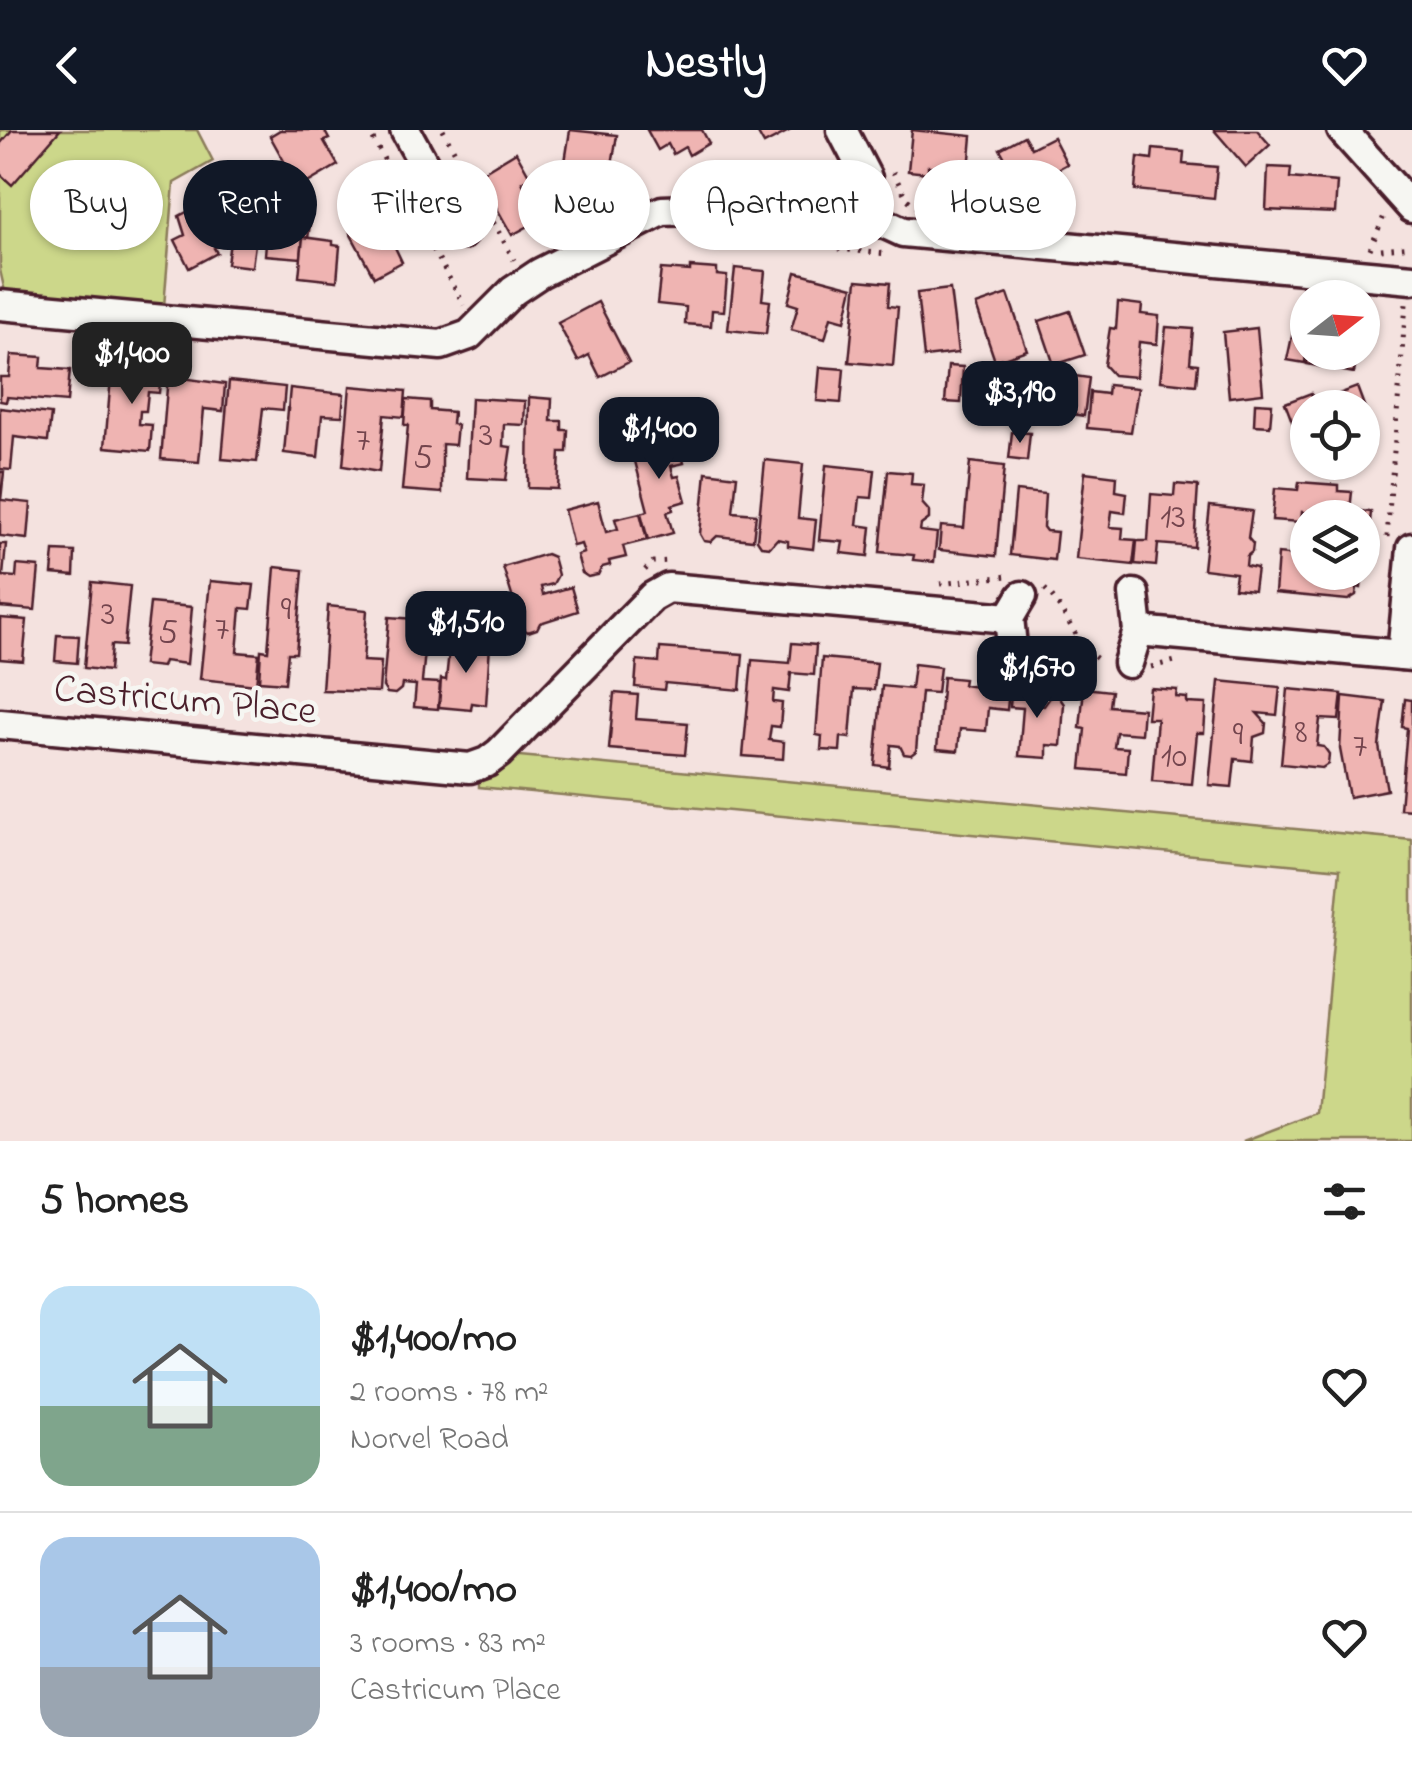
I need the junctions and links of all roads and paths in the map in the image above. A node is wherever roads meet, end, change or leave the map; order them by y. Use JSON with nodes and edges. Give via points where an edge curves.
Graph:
{"nodes":[{"id":1,"x":368,"y":130,"type":"edge"},
{"id":2,"x":405,"y":130,"type":"edge"},
{"id":3,"x":442,"y":130,"type":"edge"},
{"id":4,"x":842,"y":130,"type":"edge"},
{"id":5,"x":1342,"y":130,"type":"edge"},
{"id":6,"x":422,"y":160,"type":"edge"},
{"id":7,"x":858,"y":160,"type":"edge"},
{"id":8,"x":670,"y":211,"type":"edge"},
{"id":9,"x":1398,"y":211,"type":"edge"},
{"id":10,"x":894,"y":228,"type":"edge"},
{"id":11,"x":853,"y":250,"type":"edge"},
{"id":12,"x":1370,"y":250,"type":"dead end"},
{"id":13,"x":892,"y":254,"type":"dead end"},
{"id":14,"x":516,"y":263,"type":"dead end"},
{"id":15,"x":1409,"y":292,"type":"edge"},
{"id":16,"x":0,"y":304,"type":"edge"},
{"id":17,"x":466,"y":308,"type":"dead end"},
{"id":18,"x":1400,"y":543,"type":"edge"},
{"id":19,"x":680,"y":562,"type":"dead end"},
{"id":20,"x":636,"y":578,"type":"dead end"},
{"id":21,"x":934,"y":584,"type":"dead end"},
{"id":22,"x":1023,"y":593,"type":"junction"},
{"id":23,"x":1134,"y":594,"type":"dead end"},
{"id":24,"x":1138,"y":630,"type":"junction"},
{"id":25,"x":1013,"y":655,"type":"dead end"},
{"id":26,"x":1407,"y":655,"type":"edge"},
{"id":27,"x":1182,"y":660,"type":"dead end"},
{"id":28,"x":1127,"y":665,"type":"junction"},
{"id":29,"x":0,"y":724,"type":"edge"}],
"edges":[{"from":1,"to":17,"type":"path"},
{"from":2,"to":6,"type":"street"},
{"from":3,"to":14,"type":"path"},
{"from":4,"to":7,"type":"street"},
{"from":5,"to":9,"type":"street"},
{"from":8,"to":16,"type":"street","via":[[540,273],[469,335],[441,345]]},
{"from":9,"to":12,"type":"path"},
{"from":10,"to":15,"type":"street"},
{"from":11,"to":13,"type":"path"},
{"from":15,"to":18,"type":"path"},
{"from":18,"to":26,"type":"street"},
{"from":19,"to":20,"type":"path","via":[[653,562]]},
{"from":21,"to":22,"type":"path","via":[[978,578]]},
{"from":22,"to":25,"type":"street"},
{"from":22,"to":28,"type":"path","via":[[1068,617],[1086,650]]},
{"from":22,"to":29,"type":"street","name":"Castricum Place","via":[[668,588],[493,758],[470,768]]},
{"from":23,"to":24,"type":"street"},
{"from":24,"to":26,"type":"street"},
{"from":24,"to":28,"type":"street"},
{"from":27,"to":28,"type":"path"}]}
